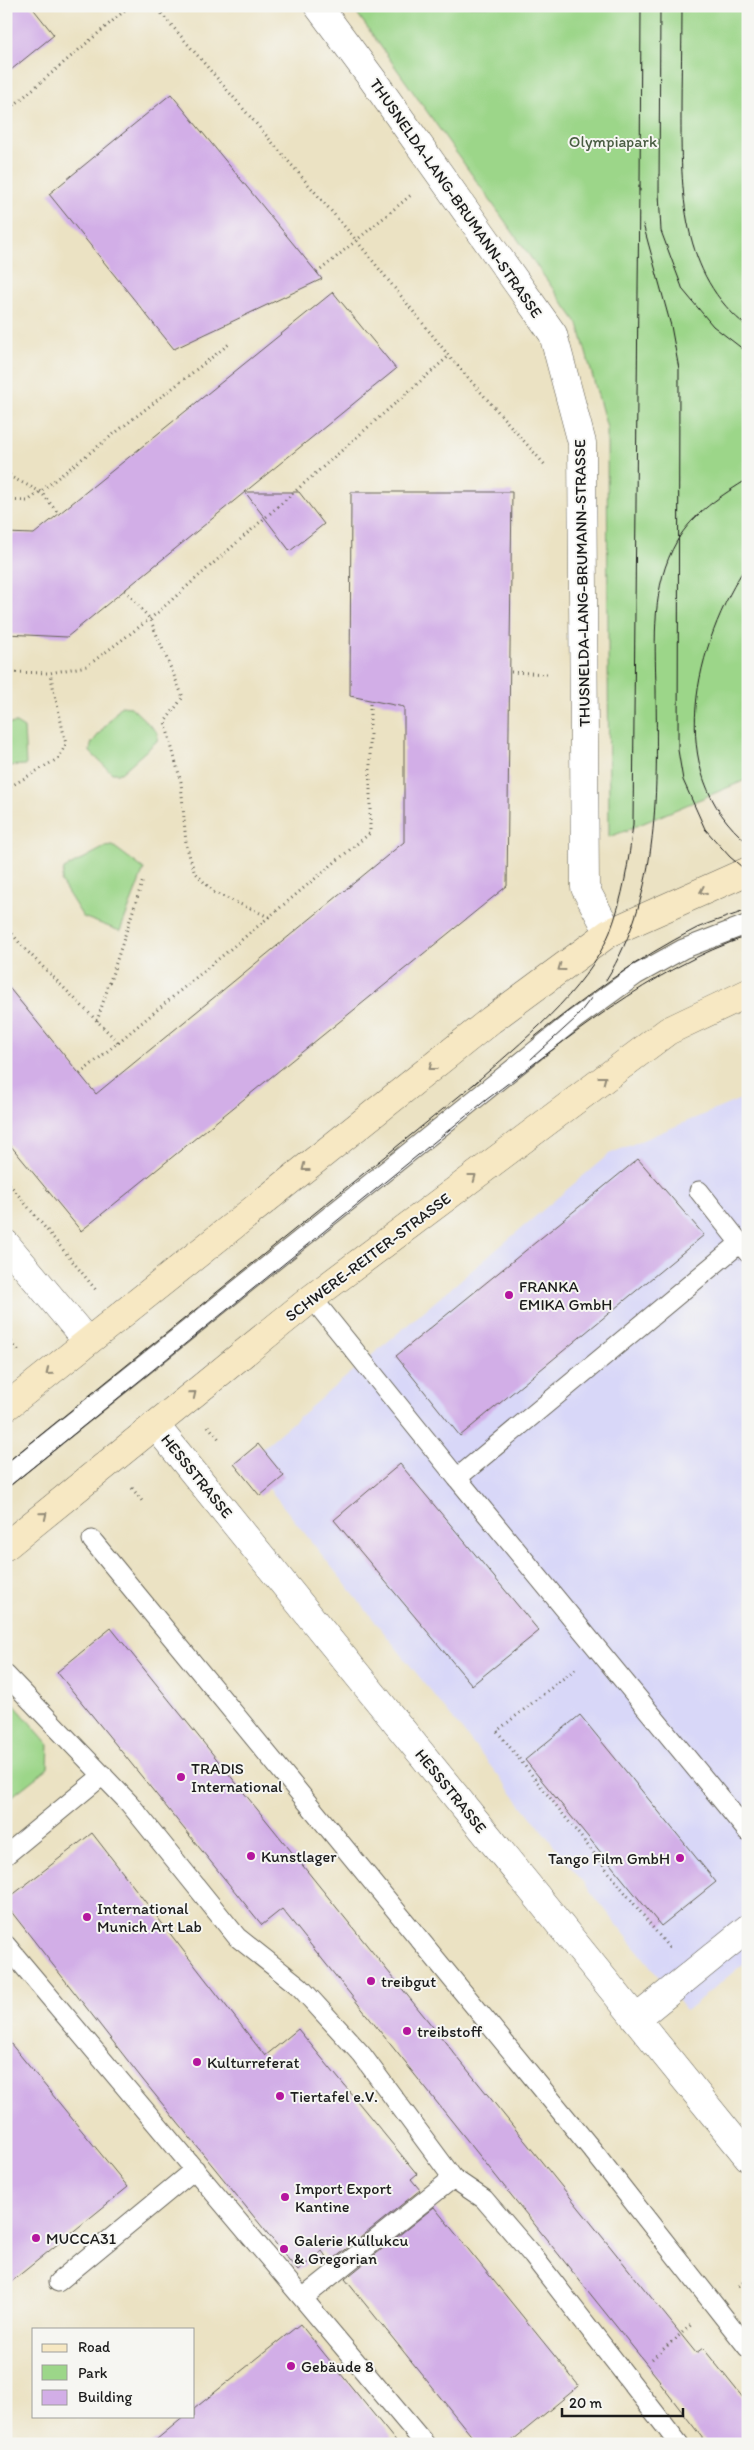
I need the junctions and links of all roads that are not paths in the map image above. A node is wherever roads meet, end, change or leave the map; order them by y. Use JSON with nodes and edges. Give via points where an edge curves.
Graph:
{"nodes":[{"id":1,"x":318,"y":6,"type":"edge"},
{"id":2,"x":748,"y":871,"type":"edge"},
{"id":3,"x":748,"y":924,"type":"edge"},
{"id":4,"x":609,"y":933,"type":"junction"},
{"id":5,"x":748,"y":993,"type":"edge"},
{"id":6,"x":699,"y":1191,"type":"dead end"},
{"id":7,"x":6,"y":1244,"type":"edge"},
{"id":8,"x":744,"y":1248,"type":"edge"},
{"id":9,"x":312,"y":1298,"type":"junction"},
{"id":10,"x":87,"y":1342,"type":"junction"},
{"id":11,"x":6,"y":1407,"type":"edge"},
{"id":12,"x":155,"y":1425,"type":"junction"},
{"id":13,"x":6,"y":1476,"type":"edge"},
{"id":14,"x":457,"y":1478,"type":"junction"},
{"id":15,"x":92,"y":1540,"type":"dead end"},
{"id":16,"x":6,"y":1546,"type":"edge"},
{"id":17,"x":6,"y":1675,"type":"edge"},
{"id":18,"x":103,"y":1775,"type":"junction"},
{"id":19,"x":748,"y":1832,"type":"edge"},
{"id":20,"x":6,"y":1855,"type":"edge"},
{"id":21,"x":748,"y":1928,"type":"edge"},
{"id":22,"x":6,"y":1945,"type":"edge"},
{"id":23,"x":636,"y":2019,"type":"junction"},
{"id":24,"x":748,"y":2157,"type":"edge"},
{"id":25,"x":194,"y":2169,"type":"junction"},
{"id":26,"x":454,"y":2178,"type":"junction"},
{"id":27,"x":58,"y":2282,"type":"dead end"},
{"id":28,"x":302,"y":2298,"type":"junction"},
{"id":29,"x":748,"y":2348,"type":"edge"},
{"id":30,"x":426,"y":2444,"type":"edge"},
{"id":31,"x":679,"y":2444,"type":"edge"}],
"edges":[{"from":1,"to":4,"type":"street","name":"THUSNELDA-LANG-BRUMANN-STRASSE","via":[[553,334],[582,443],[585,888]]},
{"from":2,"to":4,"type":"main road","one_way":true},
{"from":3,"to":13,"type":"lane","via":[[684,949],[636,975],[575,1019]]},
{"from":4,"to":10,"type":"main road","one_way":true,"via":[[491,1020]]},
{"from":9,"to":5,"type":"main road","name":"SCHWERE-REITER-STRASSE","one_way":true,"via":[[668,1031]]},
{"from":6,"to":8,"type":"lane"},
{"from":7,"to":10,"type":"street"},
{"from":8,"to":14,"type":"lane"},
{"from":12,"to":9,"type":"main road","name":"SCHWERE-REITER-STRASSE","one_way":true},
{"from":9,"to":14,"type":"lane"},
{"from":10,"to":11,"type":"main road","one_way":true},
{"from":16,"to":12,"type":"main road","name":"SCHWERE-REITER-STRASSE","one_way":true},
{"from":12,"to":23,"type":"street","name":"HESSSTRASSE"},
{"from":14,"to":19,"type":"lane"},
{"from":15,"to":29,"type":"lane","via":[[569,2122]]},
{"from":17,"to":18,"type":"lane"},
{"from":18,"to":20,"type":"lane"},
{"from":18,"to":26,"type":"lane","via":[[236,1937],[300,1987],[362,2055]]},
{"from":21,"to":23,"type":"street"},
{"from":22,"to":25,"type":"lane"},
{"from":23,"to":24,"type":"street","name":"HESSSTRASSE"},
{"from":25,"to":27,"type":"lane"},
{"from":25,"to":28,"type":"lane"},
{"from":26,"to":28,"type":"lane"},
{"from":26,"to":31,"type":"lane","via":[[484,2199],[534,2256]]},
{"from":28,"to":30,"type":"lane"}]}
